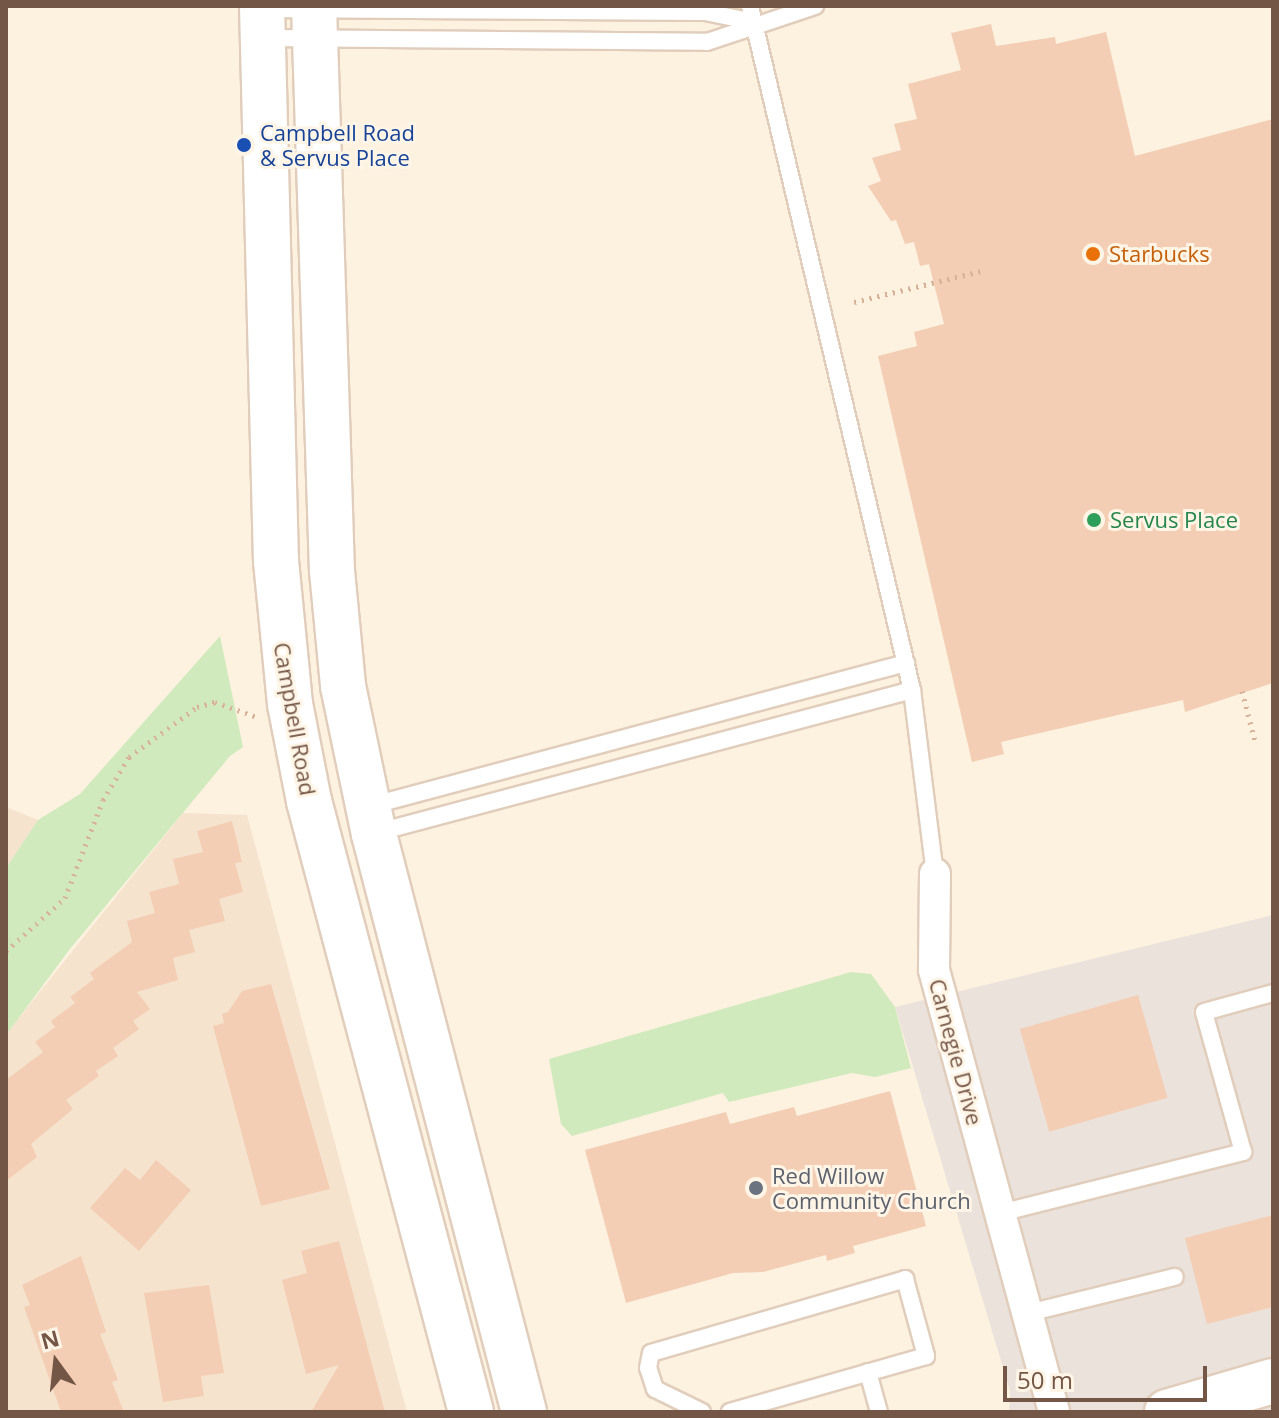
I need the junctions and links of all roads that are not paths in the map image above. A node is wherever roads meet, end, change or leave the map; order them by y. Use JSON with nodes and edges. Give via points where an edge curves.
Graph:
{"nodes":[{"id":1,"x":815,"y":6,"type":"edge"},
{"id":2,"x":752,"y":14,"type":"edge"},
{"id":3,"x":263,"y":18,"type":"edge"},
{"id":4,"x":315,"y":18,"type":"edge"},
{"id":5,"x":906,"y":663,"type":"junction"},
{"id":6,"x":912,"y":690,"type":"junction"},
{"id":7,"x":370,"y":820,"type":"junction"},
{"id":8,"x":935,"y":874,"type":"joint"},
{"id":9,"x":1273,"y":993,"type":"edge"},
{"id":10,"x":1000,"y":1213,"type":"junction"},
{"id":11,"x":1175,"y":1277,"type":"dead end"},
{"id":12,"x":1028,"y":1313,"type":"junction"},
{"id":13,"x":868,"y":1372,"type":"junction"},
{"id":14,"x":1273,"y":1381,"type":"edge"},
{"id":15,"x":471,"y":1412,"type":"edge"},
{"id":16,"x":524,"y":1412,"type":"edge"},
{"id":17,"x":702,"y":1412,"type":"edge"},
{"id":18,"x":730,"y":1412,"type":"edge"},
{"id":19,"x":879,"y":1412,"type":"edge"},
{"id":20,"x":1054,"y":1412,"type":"edge"},
{"id":21,"x":1167,"y":1412,"type":"edge"}],
"edges":[{"from":1,"to":2,"type":"lane"},
{"from":2,"to":4,"type":"lane"},
{"from":2,"to":4,"type":"lane","via":[[707,42]]},
{"from":2,"to":5,"type":"lane"},
{"from":3,"to":4,"type":"lane"},
{"from":3,"to":4,"type":"lane"},
{"from":3,"to":15,"type":"street","name":"Campbell Road","via":[[276,561],[290,704],[309,801]]},
{"from":4,"to":7,"type":"street","via":[[333,586],[343,686]]},
{"from":5,"to":6,"type":"lane"},
{"from":5,"to":7,"type":"lane"},
{"from":6,"to":7,"type":"lane"},
{"from":6,"to":8,"type":"lane"},
{"from":7,"to":16,"type":"street"},
{"from":8,"to":10,"type":"street","name":"Carnegie Drive","via":[[934,970]]},
{"from":9,"to":10,"type":"lane","via":[[1204,1012],[1243,1152]]},
{"from":10,"to":12,"type":"street","name":"Carnegie Drive"},
{"from":11,"to":12,"type":"lane"},
{"from":12,"to":20,"type":"street","name":"Carnegie Drive"},
{"from":13,"to":17,"type":"lane","via":[[926,1356],[905,1279],[651,1353],[648,1368],[655,1389]]},
{"from":13,"to":18,"type":"lane"},
{"from":13,"to":19,"type":"lane"},
{"from":14,"to":21,"type":"street"}]}
